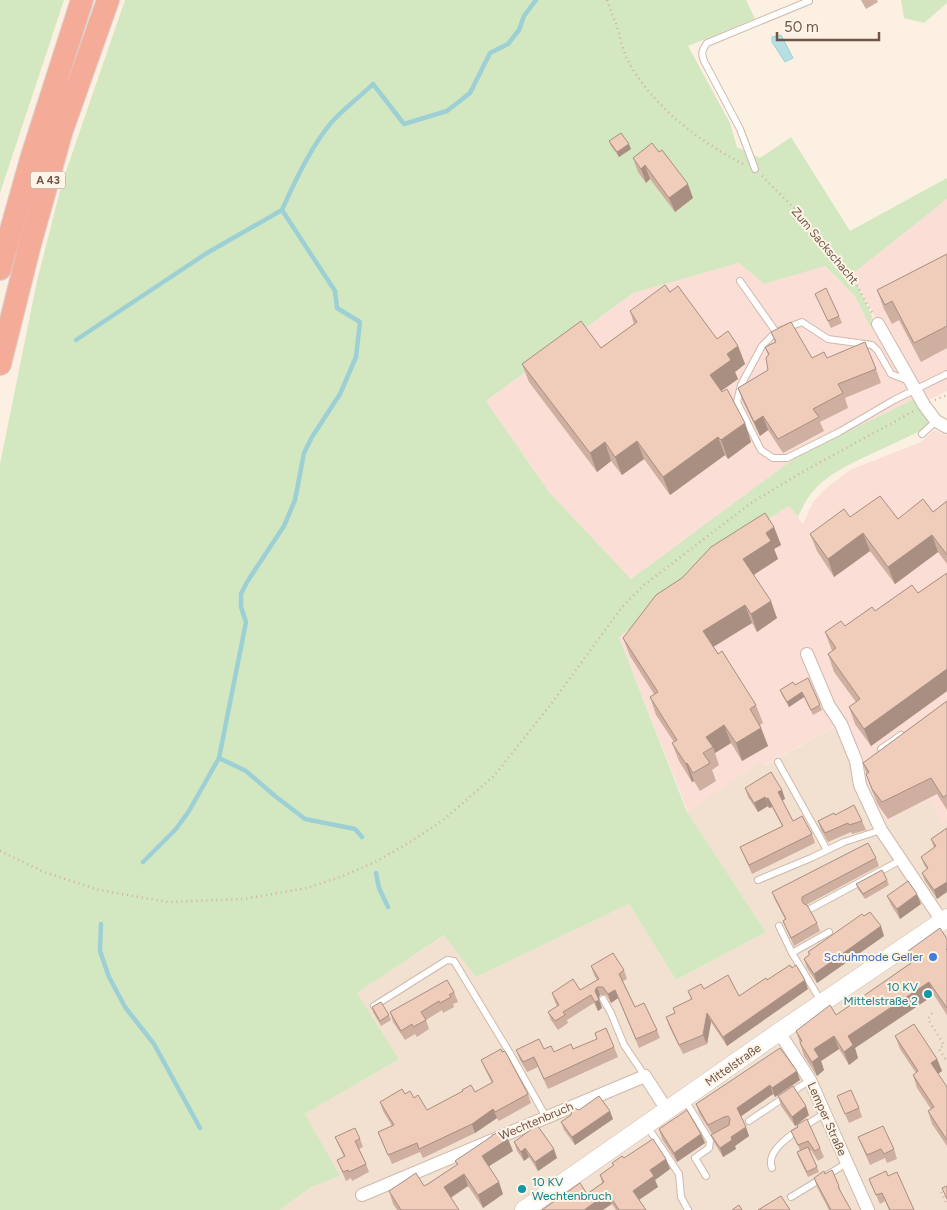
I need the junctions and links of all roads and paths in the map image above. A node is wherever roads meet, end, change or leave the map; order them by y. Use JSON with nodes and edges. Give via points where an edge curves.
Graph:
{"nodes":[{"id":1,"x":82,"y":0,"type":"edge"},
{"id":2,"x":108,"y":0,"type":"edge"},
{"id":3,"x":607,"y":0,"type":"edge"},
{"id":4,"x":810,"y":0,"type":"edge"},
{"id":5,"x":755,"y":170,"type":"junction"},
{"id":6,"x":0,"y":269,"type":"edge"},
{"id":7,"x":740,"y":281,"type":"dead end"},
{"id":8,"x":878,"y":324,"type":"joint"},
{"id":9,"x":776,"y":332,"type":"junction"},
{"id":10,"x":0,"y":364,"type":"edge"},
{"id":11,"x":947,"y":374,"type":"edge"},
{"id":12,"x":913,"y":385,"type":"junction"},
{"id":13,"x":947,"y":395,"type":"edge"},
{"id":14,"x":924,"y":405,"type":"junction"},
{"id":15,"x":942,"y":424,"type":"edge"},
{"id":16,"x":922,"y":434,"type":"dead end"},
{"id":17,"x":807,"y":654,"type":"dead end"},
{"id":18,"x":911,"y":728,"type":"edge"},
{"id":19,"x":882,"y":749,"type":"edge"},
{"id":20,"x":778,"y":762,"type":"dead end"},
{"id":21,"x":881,"y":830,"type":"junction"},
{"id":22,"x":827,"y":850,"type":"junction"},
{"id":23,"x":0,"y":851,"type":"edge"},
{"id":24,"x":901,"y":860,"type":"junction"},
{"id":25,"x":758,"y":880,"type":"dead end"},
{"id":26,"x":810,"y":909,"type":"edge"},
{"id":27,"x":945,"y":920,"type":"edge"},
{"id":28,"x":778,"y":926,"type":"dead end"},
{"id":29,"x":829,"y":932,"type":"dead end"},
{"id":30,"x":792,"y":953,"type":"junction"},
{"id":31,"x":603,"y":999,"type":"dead end"},
{"id":32,"x":822,"y":1003,"type":"junction"},
{"id":33,"x":374,"y":1006,"type":"edge"},
{"id":34,"x":932,"y":1013,"type":"dead end"},
{"id":35,"x":779,"y":1032,"type":"junction"},
{"id":36,"x":947,"y":1062,"type":"edge"},
{"id":37,"x":645,"y":1076,"type":"junction"},
{"id":38,"x":810,"y":1080,"type":"junction"},
{"id":39,"x":685,"y":1098,"type":"junction"},
{"id":40,"x":667,"y":1110,"type":"junction"},
{"id":41,"x":825,"y":1113,"type":"junction"},
{"id":42,"x":546,"y":1117,"type":"junction"},
{"id":43,"x":749,"y":1121,"type":"dead end"},
{"id":44,"x":646,"y":1125,"type":"junction"},
{"id":45,"x":847,"y":1163,"type":"junction"},
{"id":46,"x":772,"y":1168,"type":"dead end"},
{"id":47,"x":706,"y":1176,"type":"dead end"},
{"id":48,"x":941,"y":1192,"type":"edge"},
{"id":49,"x":362,"y":1194,"type":"dead end"},
{"id":50,"x":791,"y":1197,"type":"dead end"},
{"id":51,"x":947,"y":1204,"type":"edge"},
{"id":52,"x":524,"y":1210,"type":"edge"},
{"id":53,"x":688,"y":1210,"type":"edge"},
{"id":54,"x":868,"y":1210,"type":"edge"}],
"edges":[{"from":1,"to":6,"type":"highway","number":"A 43"},
{"from":2,"to":10,"type":"highway","number":"A 43","via":[[62,130]]},
{"from":3,"to":5,"type":"path","name":"Zum Sackschacht","via":[[626,57],[667,112],[692,132]]},
{"from":4,"to":5,"type":"lane","via":[[707,43],[703,49],[704,61],[740,129]]},
{"from":5,"to":8,"type":"path","name":"Zum Sackschacht","via":[[807,221],[852,276]]},
{"from":7,"to":9,"type":"lane"},
{"from":8,"to":12,"type":"street"},
{"from":9,"to":12,"type":"lane","via":[[802,322],[828,339],[872,344],[892,374]]},
{"from":9,"to":12,"type":"lane","via":[[762,346],[741,385],[737,402],[761,450],[773,458],[786,458],[839,432]]},
{"from":11,"to":12,"type":"lane"},
{"from":12,"to":14,"type":"street"},
{"from":13,"to":14,"type":"path"},
{"from":14,"to":15,"type":"street"},
{"from":14,"to":23,"type":"path","via":[[751,503],[644,585],[622,607],[494,776],[442,821],[375,862],[307,888],[244,899],[168,902],[99,890],[44,872]]},
{"from":15,"to":16,"type":"lane"},
{"from":17,"to":21,"type":"street","name":"Mittelstraße","via":[[829,706],[841,724],[856,761],[860,785]]},
{"from":18,"to":19,"type":"lane"},
{"from":20,"to":22,"type":"lane"},
{"from":21,"to":22,"type":"lane"},
{"from":21,"to":24,"type":"street","name":"Mittelstraße"},
{"from":22,"to":25,"type":"lane"},
{"from":24,"to":26,"type":"lane"},
{"from":24,"to":27,"type":"street","name":"Mittelstraße"},
{"from":27,"to":32,"type":"main road","name":"Mittelstraße"},
{"from":28,"to":30,"type":"lane"},
{"from":29,"to":30,"type":"lane"},
{"from":30,"to":32,"type":"lane"},
{"from":31,"to":37,"type":"lane","via":[[624,1045]]},
{"from":32,"to":35,"type":"main road","name":"Mittelstraße"},
{"from":33,"to":42,"type":"lane","via":[[447,960],[454,961]]},
{"from":34,"to":36,"type":"path","via":[[928,1018],[944,1045],[938,1049]]},
{"from":35,"to":38,"type":"street","name":"Lemper Straße"},
{"from":35,"to":39,"type":"main road","name":"Mittelstraße"},
{"from":37,"to":40,"type":"street"},
{"from":37,"to":42,"type":"street","name":"Wechtenbruch"},
{"from":38,"to":41,"type":"street","name":"Lemper Straße"},
{"from":38,"to":43,"type":"lane"},
{"from":39,"to":40,"type":"main road","name":"Mittelstraße"},
{"from":39,"to":47,"type":"lane","via":[[713,1139],[709,1148],[694,1158]]},
{"from":40,"to":44,"type":"main road","name":"Mittelstraße"},
{"from":41,"to":45,"type":"street","name":"Lemper Straße"},
{"from":41,"to":46,"type":"lane","via":[[780,1144],[771,1155]]},
{"from":42,"to":49,"type":"street","name":"Wechtenbruch"},
{"from":44,"to":52,"type":"main road","name":"Mittelstraße"},
{"from":44,"to":53,"type":"lane","via":[[678,1174],[681,1197]]},
{"from":45,"to":50,"type":"lane"},
{"from":45,"to":54,"type":"street","name":"Lemper Straße"},
{"from":48,"to":51,"type":"path"}]}
